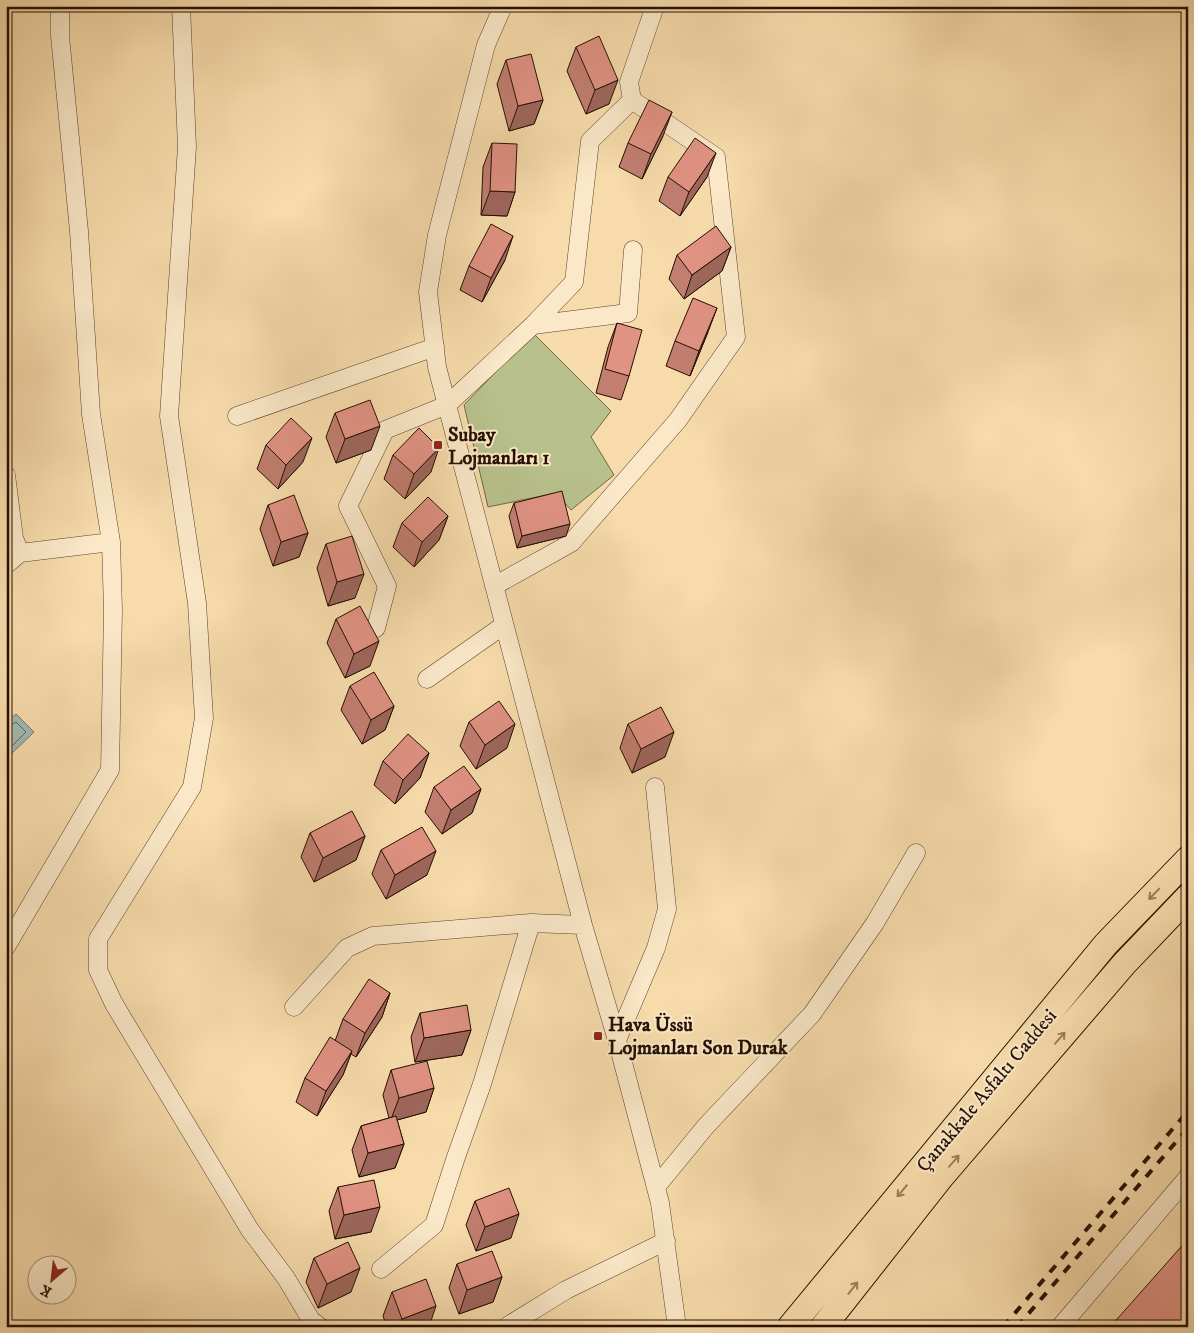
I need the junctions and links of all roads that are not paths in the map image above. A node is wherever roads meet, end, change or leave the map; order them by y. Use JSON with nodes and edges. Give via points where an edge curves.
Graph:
{"nodes":[{"id":1,"x":60,"y":6,"type":"edge"},
{"id":2,"x":181,"y":6,"type":"edge"},
{"id":3,"x":503,"y":6,"type":"edge"},
{"id":4,"x":655,"y":6,"type":"edge"},
{"id":5,"x":632,"y":100,"type":"junction"},
{"id":6,"x":634,"y":250,"type":"dead end"},
{"id":7,"x":534,"y":325,"type":"junction"},
{"id":8,"x":435,"y":347,"type":"junction"},
{"id":9,"x":447,"y":405,"type":"junction"},
{"id":10,"x":237,"y":416,"type":"dead end"},
{"id":11,"x":6,"y":475,"type":"edge"},
{"id":12,"x":111,"y":542,"type":"junction"},
{"id":13,"x":20,"y":553,"type":"junction"},
{"id":14,"x":6,"y":565,"type":"edge"},
{"id":15,"x":494,"y":586,"type":"junction"},
{"id":16,"x":504,"y":625,"type":"junction"},
{"id":17,"x":376,"y":628,"type":"dead end"},
{"id":18,"x":427,"y":679,"type":"dead end"},
{"id":19,"x":655,"y":787,"type":"dead end"},
{"id":20,"x":916,"y":853,"type":"dead end"},
{"id":21,"x":1188,"y":859,"type":"edge"},
{"id":22,"x":1188,"y":897,"type":"edge"},
{"id":23,"x":531,"y":923,"type":"junction"},
{"id":24,"x":583,"y":925,"type":"junction"},
{"id":25,"x":6,"y":947,"type":"edge"},
{"id":26,"x":294,"y":1006,"type":"dead end"},
{"id":27,"x":617,"y":1040,"type":"junction"},
{"id":28,"x":1188,"y":1176,"type":"edge"},
{"id":29,"x":656,"y":1187,"type":"junction"},
{"id":30,"x":666,"y":1241,"type":"junction"},
{"id":31,"x":381,"y":1268,"type":"dead end"},
{"id":32,"x":320,"y":1327,"type":"edge"},
{"id":33,"x":506,"y":1327,"type":"edge"},
{"id":34,"x":678,"y":1327,"type":"edge"},
{"id":35,"x":790,"y":1327,"type":"edge"},
{"id":36,"x":823,"y":1327,"type":"edge"},
{"id":37,"x":1060,"y":1327,"type":"edge"}],
"edges":[{"from":1,"to":12,"type":"street","via":[[91,414]]},
{"from":2,"to":32,"type":"street","via":[[187,147],[169,416],[198,603],[204,718],[192,787],[98,940],[98,970],[114,1004],[250,1230],[286,1278],[311,1320]]},
{"from":3,"to":8,"type":"street","via":[[486,45],[438,234],[428,292]]},
{"from":4,"to":5,"type":"street","via":[[629,82]]},
{"from":5,"to":7,"type":"street","via":[[590,141],[574,282]]},
{"from":5,"to":15,"type":"street","via":[[716,157],[736,337],[678,420],[571,543]]},
{"from":6,"to":7,"type":"street","via":[[628,313]]},
{"from":7,"to":9,"type":"street"},
{"from":8,"to":9,"type":"street"},
{"from":8,"to":10,"type":"street"},
{"from":9,"to":15,"type":"street"},
{"from":9,"to":17,"type":"street","via":[[385,430],[348,506],[386,586]]},
{"from":11,"to":13,"type":"street","via":[[14,538]]},
{"from":12,"to":13,"type":"street"},
{"from":12,"to":25,"type":"street","via":[[110,770]]},
{"from":13,"to":14,"type":"street"},
{"from":15,"to":16,"type":"street"},
{"from":16,"to":18,"type":"street"},
{"from":16,"to":24,"type":"street"},
{"from":19,"to":27,"type":"street","via":[[667,909],[656,948]]},
{"from":20,"to":29,"type":"street","via":[[875,923],[812,1014],[706,1126]]},
{"from":21,"to":35,"type":"highway","name":"Çanakkale Asfaltı Caddesi","one_way":true,"via":[[1106,944]]},
{"from":36,"to":22,"type":"highway","name":"Çanakkale Asfaltı Caddesi","one_way":true,"via":[[942,1176],[1124,964]]},
{"from":23,"to":24,"type":"street"},
{"from":23,"to":26,"type":"street","via":[[373,936],[346,948]]},
{"from":23,"to":31,"type":"street","via":[[482,1084],[434,1225]]},
{"from":24,"to":27,"type":"street"},
{"from":27,"to":29,"type":"street"},
{"from":28,"to":37,"type":"street"},
{"from":29,"to":30,"type":"street"},
{"from":30,"to":33,"type":"street","via":[[566,1290]]},
{"from":30,"to":34,"type":"street"}]}
